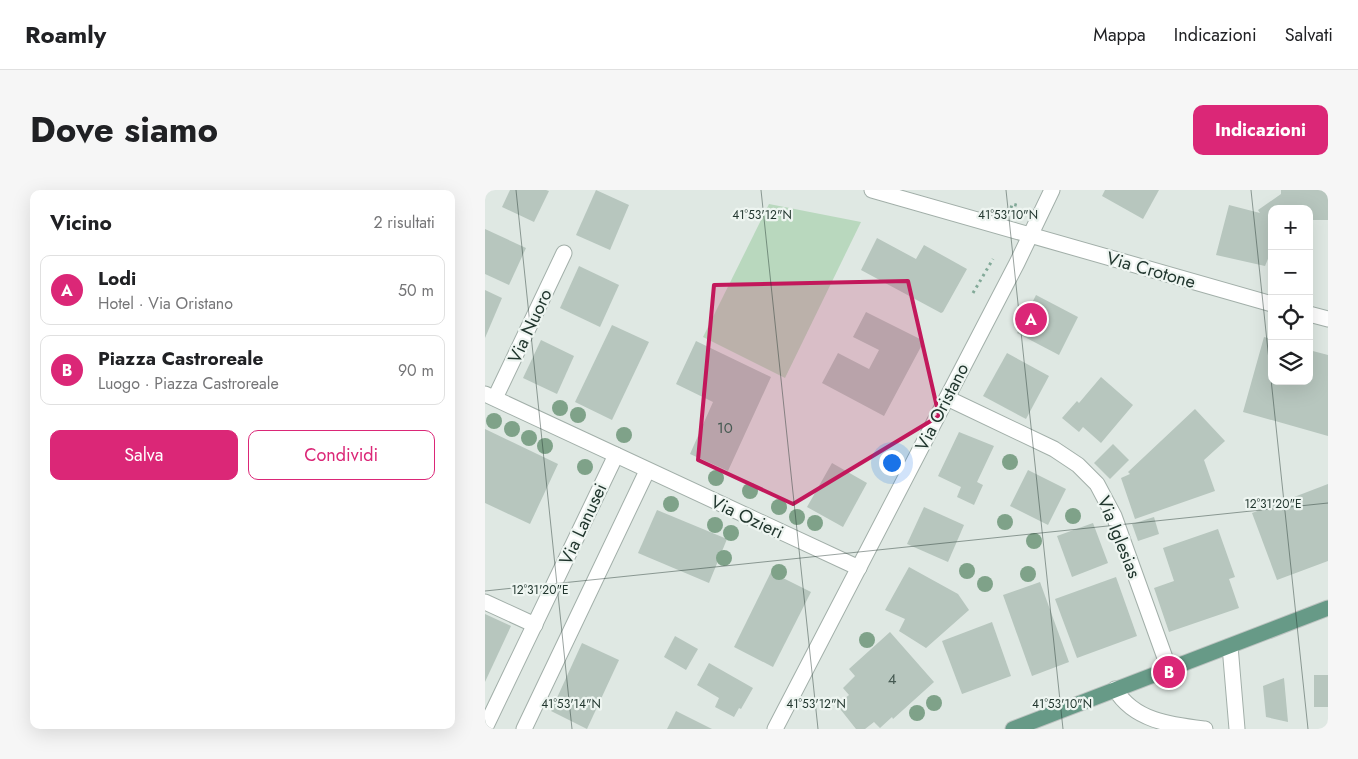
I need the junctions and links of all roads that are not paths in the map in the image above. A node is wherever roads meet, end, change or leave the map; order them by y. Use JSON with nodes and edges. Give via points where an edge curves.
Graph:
{"nodes":[{"id":1,"x":872,"y":190,"type":"edge"},
{"id":2,"x":1052,"y":190,"type":"edge"},
{"id":3,"x":1031,"y":235,"type":"junction"},
{"id":4,"x":564,"y":253,"type":"dead end"},
{"id":5,"x":1268,"y":303,"type":"edge"},
{"id":6,"x":1313,"y":315,"type":"edge"},
{"id":7,"x":1328,"y":319,"type":"edge"},
{"id":8,"x":490,"y":396,"type":"edge"},
{"id":9,"x":947,"y":398,"type":"junction"},
{"id":10,"x":616,"y":455,"type":"junction"},
{"id":11,"x":641,"y":468,"type":"junction"},
{"id":12,"x":859,"y":568,"type":"junction"},
{"id":13,"x":485,"y":602,"type":"edge"},
{"id":14,"x":1328,"y":608,"type":"edge"},
{"id":15,"x":535,"y":625,"type":"junction"},
{"id":16,"x":1230,"y":646,"type":"junction"},
{"id":17,"x":1169,"y":669,"type":"junction"},
{"id":18,"x":1115,"y":689,"type":"junction"},
{"id":19,"x":1140,"y":722,"type":"edge"},
{"id":20,"x":485,"y":728,"type":"edge"},
{"id":21,"x":524,"y":729,"type":"edge"},
{"id":22,"x":775,"y":729,"type":"edge"},
{"id":23,"x":1013,"y":729,"type":"edge"},
{"id":24,"x":1205,"y":729,"type":"edge"},
{"id":25,"x":1237,"y":729,"type":"edge"}],
"edges":[{"from":1,"to":3,"type":"street","name":"Via Crotone"},
{"from":2,"to":3,"type":"street","name":"Via Oristano"},
{"from":3,"to":5,"type":"street","name":"Via Crotone"},
{"from":3,"to":9,"type":"street","name":"Via Oristano"},
{"from":4,"to":8,"type":"street","name":"Via Nuoro"},
{"from":6,"to":7,"type":"street"},
{"from":8,"to":10,"type":"street","name":"Via Nuoro"},
{"from":9,"to":12,"type":"street","name":"Via Oristano"},
{"from":9,"to":17,"type":"street","name":"Via Iglesias","via":[[1054,449],[1079,465],[1097,484],[1114,516]]},
{"from":10,"to":11,"type":"street","name":"Via Nuoro"},
{"from":10,"to":15,"type":"street","name":"Via Lanusei"},
{"from":11,"to":12,"type":"street","name":"Via Ozieri"},
{"from":11,"to":21,"type":"street","name":"Via Lanusei"},
{"from":12,"to":22,"type":"street","name":"Via Oristano"},
{"from":13,"to":15,"type":"street"},
{"from":14,"to":16,"type":"main road"},
{"from":15,"to":20,"type":"street","name":"Via Lanusei"},
{"from":16,"to":17,"type":"main road"},
{"from":16,"to":25,"type":"street"},
{"from":17,"to":18,"type":"main road"},
{"from":18,"to":19,"type":"street"},
{"from":18,"to":23,"type":"main road"},
{"from":19,"to":24,"type":"street"}]}
